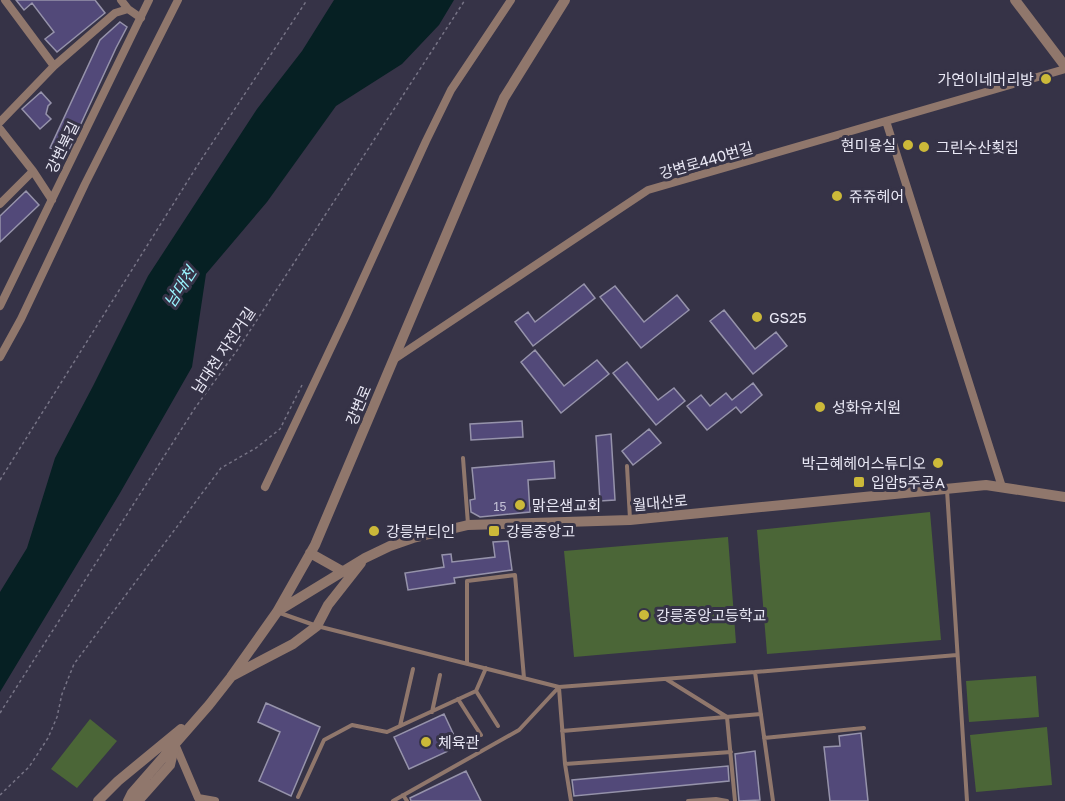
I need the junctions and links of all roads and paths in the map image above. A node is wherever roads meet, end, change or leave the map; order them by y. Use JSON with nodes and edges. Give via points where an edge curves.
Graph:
{"nodes":[{"id":1,"x":5,"y":0,"type":"edge"},
{"id":2,"x":121,"y":0,"type":"edge"},
{"id":3,"x":149,"y":0,"type":"edge"},
{"id":4,"x":178,"y":0,"type":"edge"},
{"id":5,"x":307,"y":0,"type":"edge"},
{"id":6,"x":465,"y":0,"type":"edge"},
{"id":7,"x":512,"y":0,"type":"edge"},
{"id":8,"x":565,"y":0,"type":"edge"},
{"id":9,"x":1015,"y":0,"type":"edge"},
{"id":10,"x":128,"y":9,"type":"junction"},
{"id":11,"x":141,"y":18,"type":"junction"},
{"id":12,"x":54,"y":66,"type":"junction"},
{"id":13,"x":1065,"y":68,"type":"edge"},
{"id":14,"x":886,"y":121,"type":"junction"},
{"id":15,"x":0,"y":122,"type":"edge"},
{"id":16,"x":0,"y":129,"type":"edge"},
{"id":17,"x":33,"y":171,"type":"junction"},
{"id":18,"x":52,"y":200,"type":"junction"},
{"id":19,"x":0,"y":204,"type":"edge"},
{"id":20,"x":0,"y":306,"type":"edge"},
{"id":21,"x":0,"y":357,"type":"edge"},
{"id":22,"x":393,"y":361,"type":"junction"},
{"id":23,"x":301,"y":386,"type":"dead end"},
{"id":24,"x":463,"y":458,"type":"dead end"},
{"id":25,"x":627,"y":466,"type":"dead end"},
{"id":26,"x":0,"y":480,"type":"edge"},
{"id":27,"x":265,"y":487,"type":"dead end"},
{"id":28,"x":1002,"y":488,"type":"junction"},
{"id":29,"x":947,"y":489,"type":"junction"},
{"id":30,"x":1065,"y":497,"type":"edge"},
{"id":31,"x":630,"y":520,"type":"junction"},
{"id":32,"x":468,"y":525,"type":"junction"},
{"id":33,"x":310,"y":553,"type":"junction"},
{"id":34,"x":365,"y":558,"type":"junction"},
{"id":35,"x":342,"y":571,"type":"junction"},
{"id":36,"x":277,"y":612,"type":"junction"},
{"id":37,"x":317,"y":626,"type":"junction"},
{"id":38,"x":958,"y":655,"type":"junction"},
{"id":39,"x":467,"y":664,"type":"junction"},
{"id":40,"x":413,"y":669,"type":"dead end"},
{"id":41,"x":486,"y":669,"type":"junction"},
{"id":42,"x":755,"y":672,"type":"junction"},
{"id":43,"x":440,"y":675,"type":"dead end"},
{"id":44,"x":231,"y":677,"type":"junction"},
{"id":45,"x":524,"y":678,"type":"junction"},
{"id":46,"x":666,"y":679,"type":"junction"},
{"id":47,"x":559,"y":687,"type":"junction"},
{"id":48,"x":476,"y":691,"type":"junction"},
{"id":49,"x":458,"y":699,"type":"junction"},
{"id":50,"x":209,"y":705,"type":"junction"},
{"id":51,"x":432,"y":712,"type":"junction"},
{"id":52,"x":0,"y":713,"type":"edge"},
{"id":53,"x":761,"y":714,"type":"junction"},
{"id":54,"x":727,"y":717,"type":"junction"},
{"id":55,"x":400,"y":726,"type":"junction"},
{"id":56,"x":498,"y":726,"type":"dead end"},
{"id":57,"x":864,"y":729,"type":"dead end"},
{"id":58,"x":562,"y":730,"type":"junction"},
{"id":59,"x":481,"y":735,"type":"dead end"},
{"id":60,"x":764,"y":738,"type":"junction"},
{"id":61,"x":175,"y":744,"type":"junction"},
{"id":62,"x":730,"y":752,"type":"junction"},
{"id":63,"x":565,"y":764,"type":"junction"},
{"id":64,"x":0,"y":795,"type":"edge"},
{"id":65,"x":404,"y":795,"type":"junction"},
{"id":66,"x":298,"y":797,"type":"dead end"},
{"id":67,"x":133,"y":798,"type":"edge"},
{"id":68,"x":98,"y":801,"type":"edge"},
{"id":69,"x":117,"y":801,"type":"edge"},
{"id":70,"x":215,"y":801,"type":"edge"},
{"id":71,"x":393,"y":801,"type":"edge"},
{"id":72,"x":407,"y":801,"type":"edge"},
{"id":73,"x":571,"y":801,"type":"edge"},
{"id":74,"x":688,"y":801,"type":"edge"},
{"id":75,"x":727,"y":801,"type":"edge"},
{"id":76,"x":735,"y":801,"type":"edge"},
{"id":77,"x":773,"y":801,"type":"edge"},
{"id":78,"x":967,"y":801,"type":"edge"}],
"edges":[{"from":1,"to":12,"type":"street"},
{"from":2,"to":10,"type":"street"},
{"from":3,"to":11,"type":"street","name":"강변북길"},
{"from":4,"to":21,"type":"street"},
{"from":5,"to":26,"type":"path"},
{"from":6,"to":52,"type":"path","name":"남대천 자전거길","via":[[238,349],[195,408]]},
{"from":7,"to":27,"type":"street","via":[[451,90]]},
{"from":8,"to":22,"type":"street","name":"강변로","via":[[504,98]]},
{"from":9,"to":13,"type":"street"},
{"from":10,"to":11,"type":"street"},
{"from":10,"to":12,"type":"street","via":[[115,13]]},
{"from":11,"to":18,"type":"street","name":"강변북길"},
{"from":12,"to":15,"type":"street"},
{"from":13,"to":14,"type":"street","name":"강변로440번길"},
{"from":14,"to":22,"type":"street","name":"강변로440번길","via":[[648,190]]},
{"from":14,"to":28,"type":"street"},
{"from":16,"to":17,"type":"street"},
{"from":17,"to":18,"type":"street"},
{"from":17,"to":19,"type":"street"},
{"from":18,"to":20,"type":"street","name":"강변북길"},
{"from":22,"to":33,"type":"street","name":"강변로"},
{"from":23,"to":64,"type":"path","via":[[280,429],[221,468],[74,664],[48,738],[29,767]]},
{"from":24,"to":32,"type":"lane"},
{"from":25,"to":31,"type":"lane"},
{"from":28,"to":29,"type":"street","name":"월대산로","via":[[986,485]]},
{"from":28,"to":30,"type":"street","name":"월대산로"},
{"from":29,"to":31,"type":"street","name":"월대산로"},
{"from":29,"to":38,"type":"lane"},
{"from":31,"to":32,"type":"street","name":"월대산로"},
{"from":32,"to":34,"type":"street","name":"월대산로","via":[[413,538]]},
{"from":33,"to":35,"type":"street"},
{"from":33,"to":36,"type":"street","name":"강변로"},
{"from":34,"to":35,"type":"street","name":"월대산로"},
{"from":34,"to":37,"type":"street","via":[[328,605]]},
{"from":35,"to":36,"type":"street","name":"월대산로"},
{"from":36,"to":37,"type":"lane"},
{"from":36,"to":44,"type":"street","name":"강변로"},
{"from":37,"to":39,"type":"lane"},
{"from":37,"to":44,"type":"street","via":[[293,644]]},
{"from":38,"to":42,"type":"lane"},
{"from":38,"to":78,"type":"lane"},
{"from":39,"to":41,"type":"lane"},
{"from":39,"to":45,"type":"lane","via":[[467,581],[515,575]]},
{"from":40,"to":55,"type":"lane"},
{"from":41,"to":45,"type":"lane"},
{"from":41,"to":48,"type":"lane"},
{"from":42,"to":46,"type":"lane"},
{"from":42,"to":53,"type":"lane"},
{"from":43,"to":51,"type":"lane"},
{"from":44,"to":50,"type":"street","name":"강변로"},
{"from":45,"to":47,"type":"lane"},
{"from":46,"to":47,"type":"lane"},
{"from":46,"to":54,"type":"lane"},
{"from":47,"to":58,"type":"lane"},
{"from":47,"to":65,"type":"lane","via":[[519,730]]},
{"from":48,"to":49,"type":"lane"},
{"from":48,"to":56,"type":"lane"},
{"from":49,"to":51,"type":"lane"},
{"from":49,"to":59,"type":"lane"},
{"from":50,"to":61,"type":"street","name":"강변로"},
{"from":50,"to":68,"type":"street"},
{"from":51,"to":55,"type":"lane"},
{"from":53,"to":54,"type":"lane"},
{"from":53,"to":60,"type":"lane"},
{"from":54,"to":58,"type":"lane"},
{"from":54,"to":62,"type":"lane"},
{"from":55,"to":66,"type":"lane","via":[[387,732],[351,725],[324,740]]},
{"from":57,"to":60,"type":"lane"},
{"from":58,"to":63,"type":"lane"},
{"from":60,"to":77,"type":"lane"},
{"from":61,"to":67,"type":"street","name":"강변로"},
{"from":61,"to":70,"type":"street","via":[[198,798]]},
{"from":62,"to":63,"type":"lane"},
{"from":62,"to":76,"type":"lane"},
{"from":63,"to":73,"type":"lane"},
{"from":65,"to":71,"type":"lane"},
{"from":65,"to":72,"type":"lane"},
{"from":67,"to":69,"type":"street","name":"강변로"},
{"from":74,"to":75,"type":"lane"}]}
